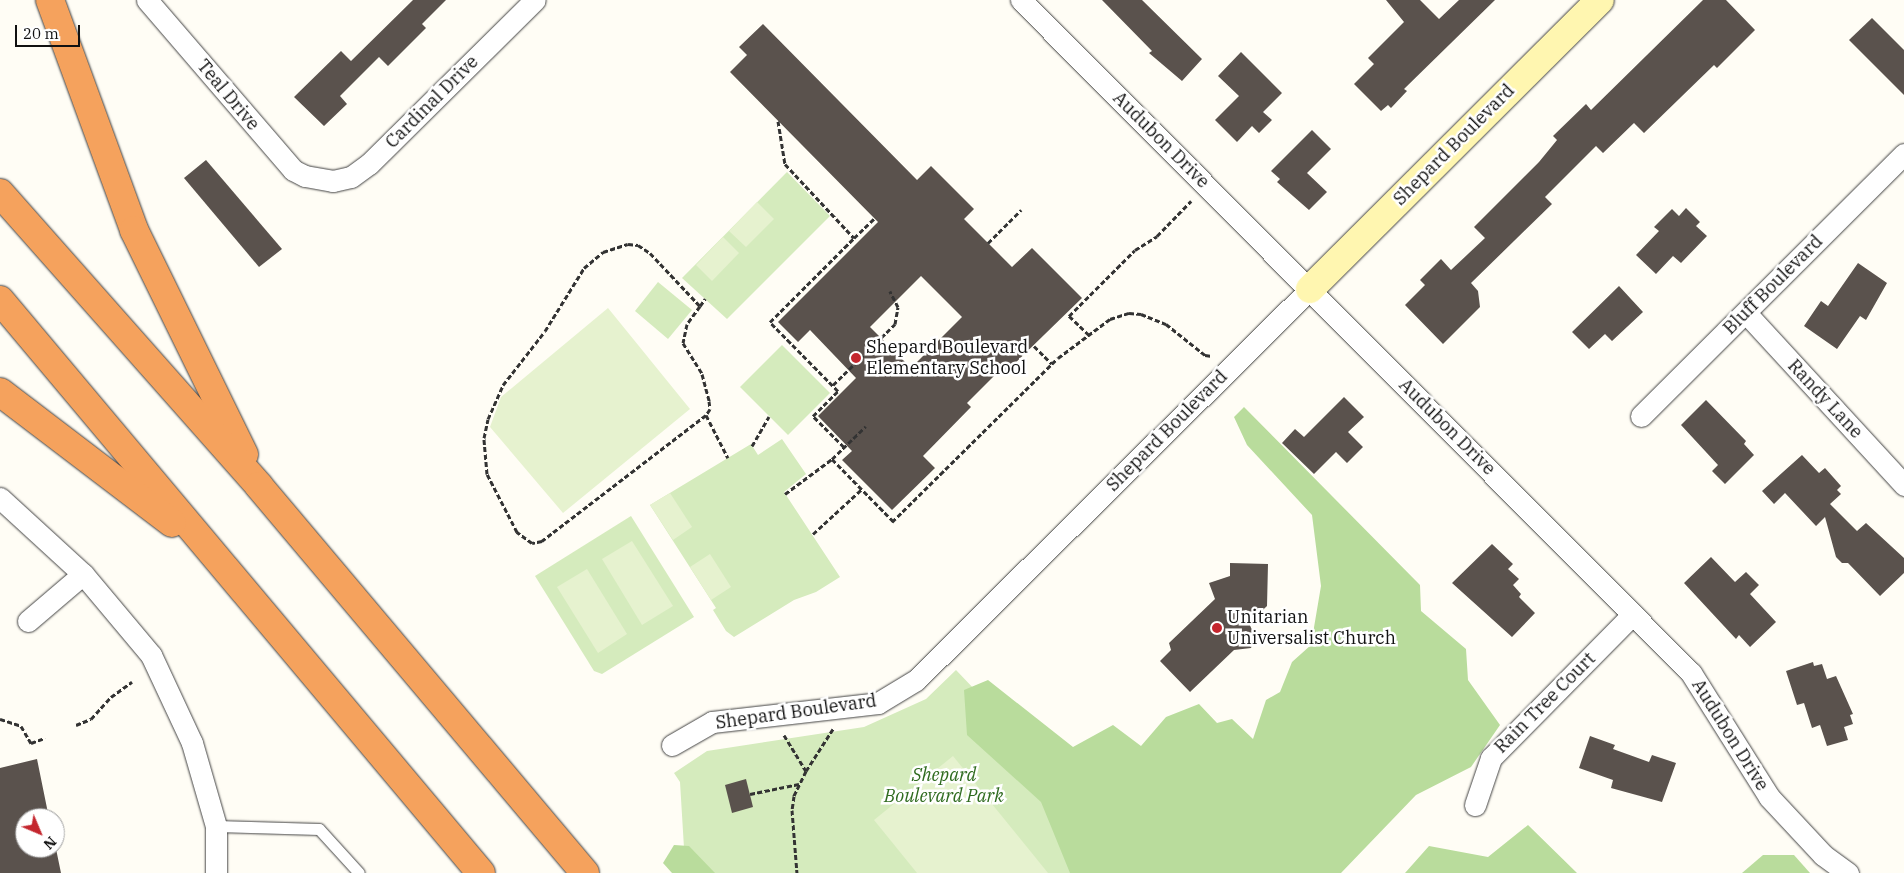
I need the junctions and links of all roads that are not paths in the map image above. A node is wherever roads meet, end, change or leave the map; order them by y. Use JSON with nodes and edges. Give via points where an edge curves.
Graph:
{"nodes":[{"id":1,"x":50,"y":0,"type":"edge"},
{"id":2,"x":147,"y":0,"type":"edge"},
{"id":3,"x":536,"y":0,"type":"edge"},
{"id":4,"x":1021,"y":0,"type":"edge"},
{"id":5,"x":1600,"y":0,"type":"edge"},
{"id":6,"x":1904,"y":154,"type":"edge"},
{"id":7,"x":317,"y":180,"type":"joint"},
{"id":8,"x":0,"y":193,"type":"edge"},
{"id":9,"x":1310,"y":289,"type":"junction"},
{"id":10,"x":0,"y":300,"type":"edge"},
{"id":11,"x":1746,"y":313,"type":"junction"},
{"id":12,"x":0,"y":392,"type":"edge"},
{"id":13,"x":1641,"y":416,"type":"dead end"},
{"id":14,"x":1904,"y":485,"type":"edge"},
{"id":15,"x":259,"y":486,"type":"junction"},
{"id":16,"x":0,"y":498,"type":"edge"},
{"id":17,"x":216,"y":557,"type":"junction"},
{"id":18,"x":83,"y":574,"type":"junction"},
{"id":19,"x":1633,"y":614,"type":"junction"},
{"id":20,"x":28,"y":621,"type":"dead end"},
{"id":21,"x":672,"y":745,"type":"dead end"},
{"id":22,"x":1475,"y":805,"type":"dead end"},
{"id":23,"x":216,"y":826,"type":"junction"},
{"id":24,"x":216,"y":873,"type":"edge"},
{"id":25,"x":359,"y":873,"type":"edge"},
{"id":26,"x":482,"y":873,"type":"edge"},
{"id":27,"x":584,"y":873,"type":"edge"},
{"id":28,"x":1848,"y":873,"type":"edge"}],
"edges":[{"from":1,"to":15,"type":"highway","via":[[134,230]]},
{"from":2,"to":7,"type":"street","name":"Teal Drive","via":[[282,159],[293,170]]},
{"from":3,"to":7,"type":"street","name":"Cardinal Drive","via":[[369,164],[351,177]]},
{"from":4,"to":9,"type":"street","name":"Audubon Drive"},
{"from":5,"to":9,"type":"street","name":"Shepard Boulevard"},
{"from":6,"to":11,"type":"street","name":"Bluff Boulevard"},
{"from":8,"to":15,"type":"highway"},
{"from":9,"to":19,"type":"street","name":"Audubon Drive"},
{"from":9,"to":21,"type":"street","name":"Shepard Boulevard","via":[[916,680],[878,703],[712,722]]},
{"from":10,"to":17,"type":"highway"},
{"from":11,"to":13,"type":"street","name":"Bluff Boulevard"},
{"from":11,"to":14,"type":"street","name":"Randy Lane"},
{"from":12,"to":17,"type":"highway"},
{"from":15,"to":27,"type":"highway"},
{"from":16,"to":18,"type":"street"},
{"from":17,"to":26,"type":"highway"},
{"from":18,"to":20,"type":"street"},
{"from":18,"to":23,"type":"street","via":[[151,656],[192,743]]},
{"from":19,"to":22,"type":"street","name":"Rain Tree Court","via":[[1491,758]]},
{"from":19,"to":28,"type":"street","name":"Audubon Drive","via":[[1700,685],[1769,797],[1817,849]]},
{"from":23,"to":24,"type":"street"},
{"from":23,"to":25,"type":"lane","via":[[319,828]]}]}
